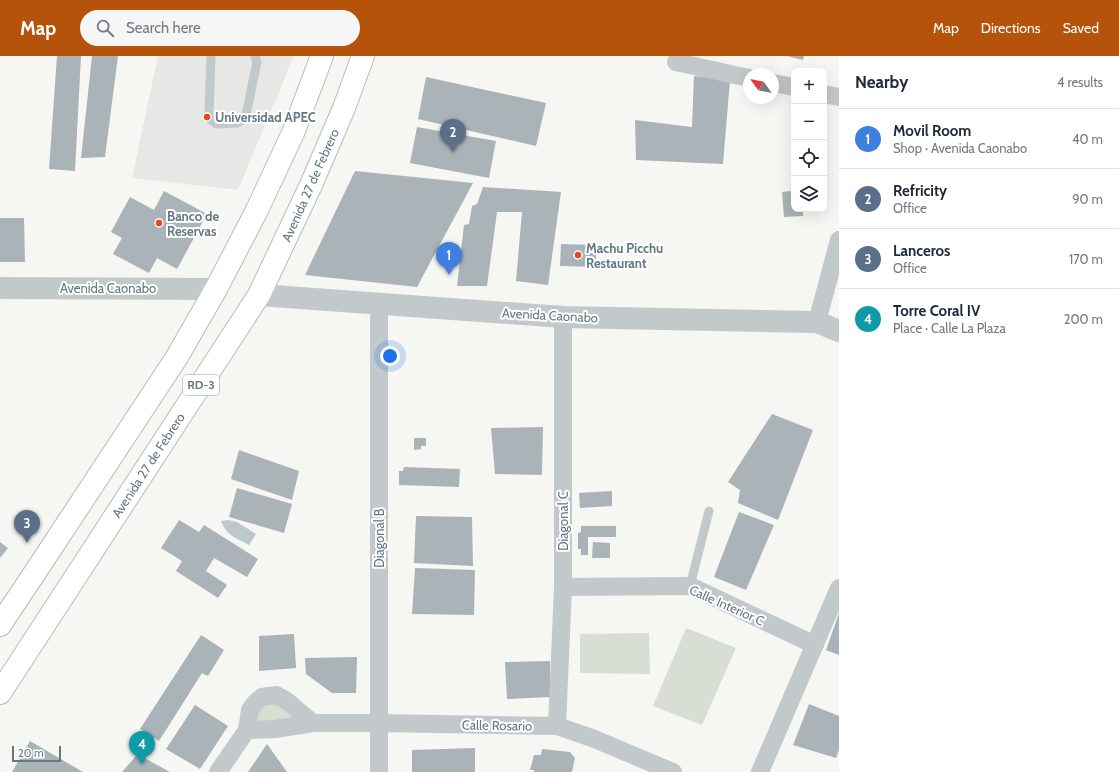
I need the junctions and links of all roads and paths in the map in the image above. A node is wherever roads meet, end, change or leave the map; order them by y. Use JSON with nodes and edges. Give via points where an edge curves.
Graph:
{"nodes":[{"id":1,"x":210,"y":56,"type":"edge"},
{"id":2,"x":255,"y":56,"type":"edge"},
{"id":3,"x":322,"y":56,"type":"edge"},
{"id":4,"x":363,"y":56,"type":"edge"},
{"id":5,"x":678,"y":56,"type":"edge"},
{"id":6,"x":743,"y":77,"type":"edge"},
{"id":7,"x":779,"y":84,"type":"edge"},
{"id":8,"x":791,"y":86,"type":"edge"},
{"id":9,"x":827,"y":95,"type":"edge"},
{"id":10,"x":839,"y":97,"type":"edge"},
{"id":11,"x":839,"y":240,"type":"edge"},
{"id":12,"x":0,"y":288,"type":"edge"},
{"id":13,"x":216,"y":289,"type":"junction"},
{"id":14,"x":259,"y":295,"type":"junction"},
{"id":15,"x":379,"y":304,"type":"junction"},
{"id":16,"x":563,"y":317,"type":"junction"},
{"id":17,"x":817,"y":322,"type":"junction"},
{"id":18,"x":839,"y":331,"type":"edge"},
{"id":19,"x":708,"y":511,"type":"dead end"},
{"id":20,"x":690,"y":586,"type":"junction"},
{"id":21,"x":563,"y":587,"type":"junction"},
{"id":22,"x":839,"y":588,"type":"edge"},
{"id":23,"x":0,"y":625,"type":"edge"},
{"id":24,"x":815,"y":645,"type":"junction"},
{"id":25,"x":0,"y":693,"type":"edge"},
{"id":26,"x":313,"y":723,"type":"junction"},
{"id":27,"x":379,"y":723,"type":"junction"},
{"id":28,"x":557,"y":726,"type":"junction"},
{"id":29,"x":247,"y":730,"type":"junction"},
{"id":30,"x":218,"y":772,"type":"edge"},
{"id":31,"x":379,"y":772,"type":"edge"},
{"id":32,"x":673,"y":772,"type":"edge"},
{"id":33,"x":760,"y":772,"type":"edge"}],
"edges":[{"from":1,"to":2,"type":"lane","via":[[209,114],[216,124],[237,124],[246,115],[257,62]]},
{"from":3,"to":13,"type":"highway","number":"RD-3","via":[[293,133]]},
{"from":4,"to":14,"type":"highway","name":"Avenida 27 de Febrero","number":"RD-3","via":[[311,185]]},
{"from":5,"to":6,"type":"street","via":[[676,62]]},
{"from":7,"to":8,"type":"street"},
{"from":9,"to":10,"type":"street"},
{"from":11,"to":17,"type":"street"},
{"from":12,"to":13,"type":"street","name":"Avenida Caonabo"},
{"from":13,"to":23,"type":"highway","number":"RD-3","via":[[176,357]]},
{"from":14,"to":15,"type":"street","name":"Avenida Caonabo"},
{"from":14,"to":25,"type":"highway","name":"Avenida 27 de Febrero","number":"RD-3"},
{"from":15,"to":16,"type":"street","name":"Avenida Caonabo"},
{"from":15,"to":27,"type":"street","name":"Diagonal B"},
{"from":16,"to":17,"type":"street","name":"Avenida Caonabo"},
{"from":16,"to":21,"type":"street","name":"Diagonal C"},
{"from":17,"to":18,"type":"street","name":"Avenida Caonabo"},
{"from":19,"to":20,"type":"lane"},
{"from":20,"to":21,"type":"street","name":"Calle Interior C"},
{"from":20,"to":24,"type":"street","name":"Calle Interior C"},
{"from":21,"to":28,"type":"street","name":"Diagonal C"},
{"from":22,"to":24,"type":"street"},
{"from":24,"to":33,"type":"street"},
{"from":26,"to":27,"type":"street","name":"Calle Rosario"},
{"from":26,"to":29,"type":"street","name":"Calle Rosario"},
{"from":26,"to":29,"type":"street","via":[[287,701],[276,696],[262,697],[250,710]]},
{"from":27,"to":28,"type":"street","name":"Calle Rosario"},
{"from":27,"to":31,"type":"street","name":"Diagonal B"},
{"from":28,"to":32,"type":"street","name":"Calle Rosario"},
{"from":29,"to":30,"type":"street"}]}
